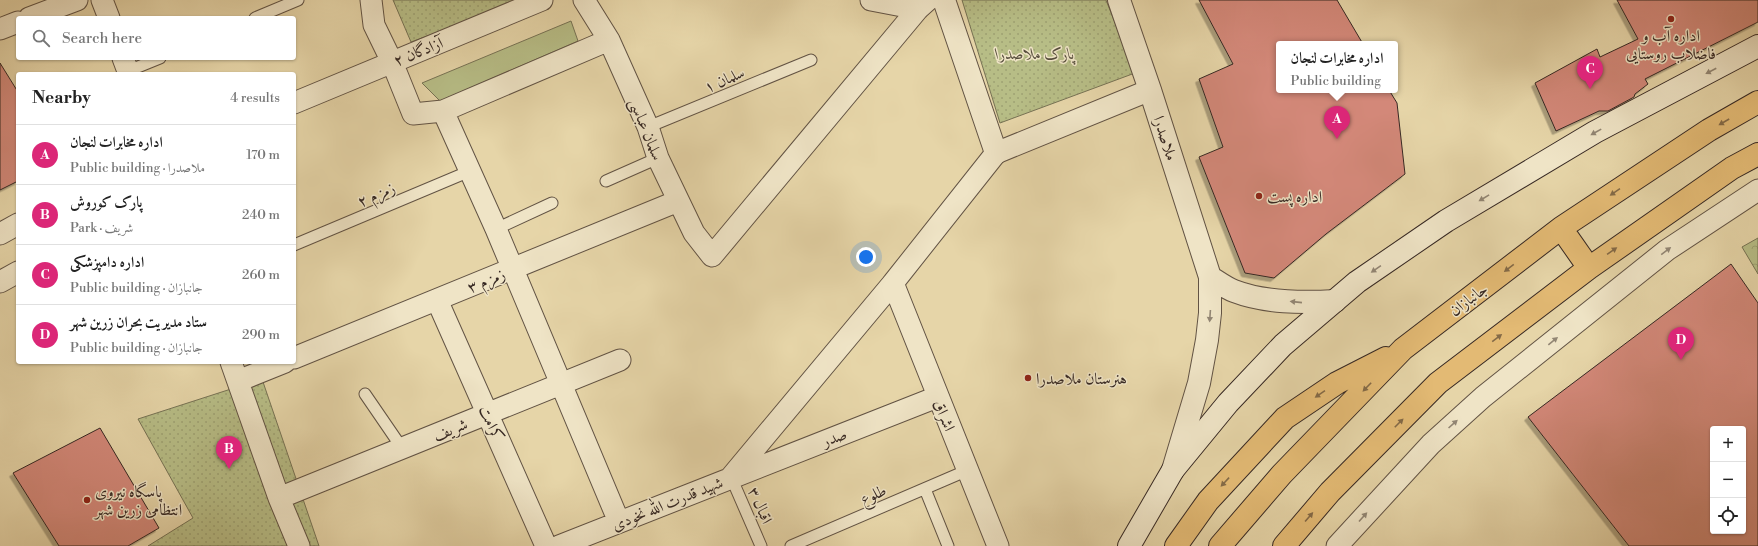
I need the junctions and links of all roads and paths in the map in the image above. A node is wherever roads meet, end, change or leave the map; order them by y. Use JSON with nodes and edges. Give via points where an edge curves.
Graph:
{"nodes":[{"id":1,"x":77,"y":0,"type":"edge"},
{"id":2,"x":102,"y":0,"type":"edge"},
{"id":3,"x":298,"y":0,"type":"edge"},
{"id":4,"x":371,"y":0,"type":"edge"},
{"id":5,"x":542,"y":0,"type":"edge"},
{"id":6,"x":584,"y":0,"type":"edge"},
{"id":7,"x":871,"y":0,"type":"edge"},
{"id":8,"x":944,"y":0,"type":"edge"},
{"id":9,"x":1119,"y":0,"type":"edge"},
{"id":10,"x":923,"y":4,"type":"edge"},
{"id":11,"x":34,"y":16,"type":"edge"},
{"id":12,"x":108,"y":16,"type":"edge"},
{"id":13,"x":260,"y":16,"type":"edge"},
{"id":14,"x":16,"y":23,"type":"edge"},
{"id":15,"x":0,"y":29,"type":"edge"},
{"id":16,"x":609,"y":40,"type":"junction"},
{"id":17,"x":1758,"y":46,"type":"edge"},
{"id":18,"x":153,"y":60,"type":"edge"},
{"id":19,"x":811,"y":60,"type":"dead end"},
{"id":20,"x":392,"y":62,"type":"junction"},
{"id":21,"x":127,"y":68,"type":"edge"},
{"id":22,"x":1150,"y":90,"type":"junction"},
{"id":23,"x":296,"y":102,"type":"edge"},
{"id":24,"x":1758,"y":102,"type":"edge"},
{"id":25,"x":443,"y":111,"type":"junction"},
{"id":26,"x":648,"y":128,"type":"junction"},
{"id":27,"x":996,"y":153,"type":"junction"},
{"id":28,"x":1758,"y":154,"type":"edge"},
{"id":29,"x":658,"y":158,"type":"junction"},
{"id":30,"x":470,"y":171,"type":"junction"},
{"id":31,"x":606,"y":181,"type":"dead end"},
{"id":32,"x":1758,"y":190,"type":"edge"},
{"id":33,"x":678,"y":201,"type":"junction"},
{"id":34,"x":552,"y":203,"type":"dead end"},
{"id":35,"x":16,"y":225,"type":"edge"},
{"id":36,"x":1561,"y":228,"type":"junction"},
{"id":37,"x":496,"y":230,"type":"junction"},
{"id":38,"x":0,"y":234,"type":"edge"},
{"id":39,"x":296,"y":244,"type":"edge"},
{"id":40,"x":1589,"y":268,"type":"junction"},
{"id":41,"x":512,"y":270,"type":"junction"},
{"id":42,"x":16,"y":273,"type":"edge"},
{"id":43,"x":1210,"y":277,"type":"junction"},
{"id":44,"x":0,"y":282,"type":"edge"},
{"id":45,"x":893,"y":283,"type":"junction"},
{"id":46,"x":437,"y":300,"type":"junction"},
{"id":47,"x":1335,"y":300,"type":"junction"},
{"id":48,"x":1403,"y":349,"type":"junction"},
{"id":49,"x":296,"y":357,"type":"edge"},
{"id":50,"x":620,"y":360,"type":"dead end"},
{"id":51,"x":232,"y":364,"type":"edge"},
{"id":52,"x":280,"y":364,"type":"edge"},
{"id":53,"x":238,"y":381,"type":"junction"},
{"id":54,"x":560,"y":384,"type":"junction"},
{"id":55,"x":365,"y":394,"type":"dead end"},
{"id":56,"x":938,"y":397,"type":"junction"},
{"id":57,"x":487,"y":414,"type":"junction"},
{"id":58,"x":402,"y":448,"type":"junction"},
{"id":59,"x":968,"y":470,"type":"junction"},
{"id":60,"x":1174,"y":470,"type":"junction"},
{"id":61,"x":731,"y":477,"type":"junction"},
{"id":62,"x":925,"y":489,"type":"junction"},
{"id":63,"x":279,"y":498,"type":"junction"},
{"id":64,"x":619,"y":522,"type":"junction"},
{"id":65,"x":592,"y":540,"type":"edge"},
{"id":66,"x":299,"y":546,"type":"edge"},
{"id":67,"x":546,"y":546,"type":"edge"},
{"id":68,"x":559,"y":546,"type":"edge"},
{"id":69,"x":761,"y":546,"type":"edge"},
{"id":70,"x":791,"y":546,"type":"edge"},
{"id":71,"x":948,"y":546,"type":"edge"},
{"id":72,"x":998,"y":546,"type":"edge"},
{"id":73,"x":1128,"y":546,"type":"edge"},
{"id":74,"x":1176,"y":546,"type":"edge"},
{"id":75,"x":1220,"y":546,"type":"edge"},
{"id":76,"x":1284,"y":546,"type":"edge"},
{"id":77,"x":1337,"y":546,"type":"edge"}],
"edges":[{"from":1,"to":11,"type":"street"},
{"from":2,"to":12,"type":"street"},
{"from":3,"to":13,"type":"lane"},
{"from":4,"to":20,"type":"street","via":[[374,25]]},
{"from":5,"to":20,"type":"street","name":"آزادگان ۲"},
{"from":6,"to":16,"type":"street","name":"سلمان عباسی"},
{"from":7,"to":10,"type":"street"},
{"from":8,"to":27,"type":"main road"},
{"from":9,"to":22,"type":"main road","name":"ملاصدرا"},
{"from":10,"to":33,"type":"street","name":"سلمان عباسی","via":[[712,256],[694,233]]},
{"from":14,"to":15,"type":"street"},
{"from":16,"to":25,"type":"street"},
{"from":16,"to":26,"type":"street","name":"سلمان عباسی"},
{"from":17,"to":47,"type":"main road","one_way":true,"via":[[1595,132],[1446,221]]},
{"from":18,"to":21,"type":"lane"},
{"from":19,"to":26,"type":"lane","name":"سلمان ۱"},
{"from":20,"to":23,"type":"street","name":"آزادگان ۲"},
{"from":20,"to":25,"type":"street","via":[[413,114]]},
{"from":22,"to":27,"type":"street"},
{"from":22,"to":43,"type":"main road","name":"ملاصدرا"},
{"from":24,"to":36,"type":"main road","name":"جانبازان","one_way":true,"via":[[1709,130]]},
{"from":25,"to":30,"type":"street"},
{"from":26,"to":29,"type":"street","name":"سلمان عباسی"},
{"from":27,"to":45,"type":"street"},
{"from":40,"to":28,"type":"main road","one_way":true,"via":[[1732,168]]},
{"from":29,"to":31,"type":"lane"},
{"from":29,"to":33,"type":"street","name":"سلمان عباسی"},
{"from":30,"to":37,"type":"street"},
{"from":30,"to":39,"type":"lane","name":"زمزم ۲"},
{"from":77,"to":32,"type":"street","one_way":true,"via":[[1431,444],[1483,397],[1667,250]]},
{"from":33,"to":41,"type":"street","name":"زمزم ۳"},
{"from":34,"to":37,"type":"lane"},
{"from":35,"to":38,"type":"street"},
{"from":36,"to":40,"type":"main road"},
{"from":36,"to":48,"type":"main road","name":"جانبازان","one_way":true},
{"from":37,"to":41,"type":"street"},
{"from":76,"to":40,"type":"main road","one_way":true,"via":[[1330,492],[1438,383]]},
{"from":41,"to":46,"type":"street","name":"زمزم ۳"},
{"from":41,"to":54,"type":"street"},
{"from":42,"to":44,"type":"street"},
{"from":47,"to":43,"type":"main road","one_way":true,"via":[[1303,303],[1251,297],[1232,290]]},
{"from":43,"to":60,"type":"main road","name":"ملاصدرا","one_way":true,"via":[[1208,340],[1199,383]]},
{"from":45,"to":56,"type":"street","name":"اشراق"},
{"from":45,"to":61,"type":"street"},
{"from":46,"to":49,"type":"street","name":"زمزم ۳"},
{"from":46,"to":57,"type":"street","name":"کرامت"},
{"from":47,"to":60,"type":"main road","via":[[1283,345],[1253,376]]},
{"from":48,"to":74,"type":"main road","one_way":true,"via":[[1337,383],[1284,418],[1208,501]]},
{"from":48,"to":75,"type":"main road","name":"جانبازان","one_way":true,"via":[[1282,474]]},
{"from":50,"to":54,"type":"street","name":"شریف"},
{"from":51,"to":53,"type":"street"},
{"from":52,"to":53,"type":"street"},
{"from":53,"to":63,"type":"street"},
{"from":54,"to":57,"type":"street","name":"شریف"},
{"from":54,"to":64,"type":"street"},
{"from":55,"to":58,"type":"lane"},
{"from":56,"to":59,"type":"street","name":"اشراق"},
{"from":56,"to":61,"type":"street","name":"صدر"},
{"from":57,"to":58,"type":"street","name":"شریف"},
{"from":57,"to":67,"type":"street","name":"کرامت"},
{"from":58,"to":63,"type":"street","name":"شریف"},
{"from":59,"to":62,"type":"lane","name":"طلوع"},
{"from":59,"to":72,"type":"street","name":"اشراق"},
{"from":60,"to":73,"type":"main road"},
{"from":61,"to":64,"type":"street","name":"شهید قدرت الله نخودی"},
{"from":61,"to":69,"type":"lane","name":"اقبال ۳"},
{"from":62,"to":70,"type":"lane","name":"طلوع"},
{"from":62,"to":71,"type":"lane"},
{"from":63,"to":66,"type":"street"},
{"from":64,"to":65,"type":"street","name":"شهید قدرت الله نخودی"},
{"from":65,"to":68,"type":"street","name":"شهید قدرت الله نخودی"}]}
